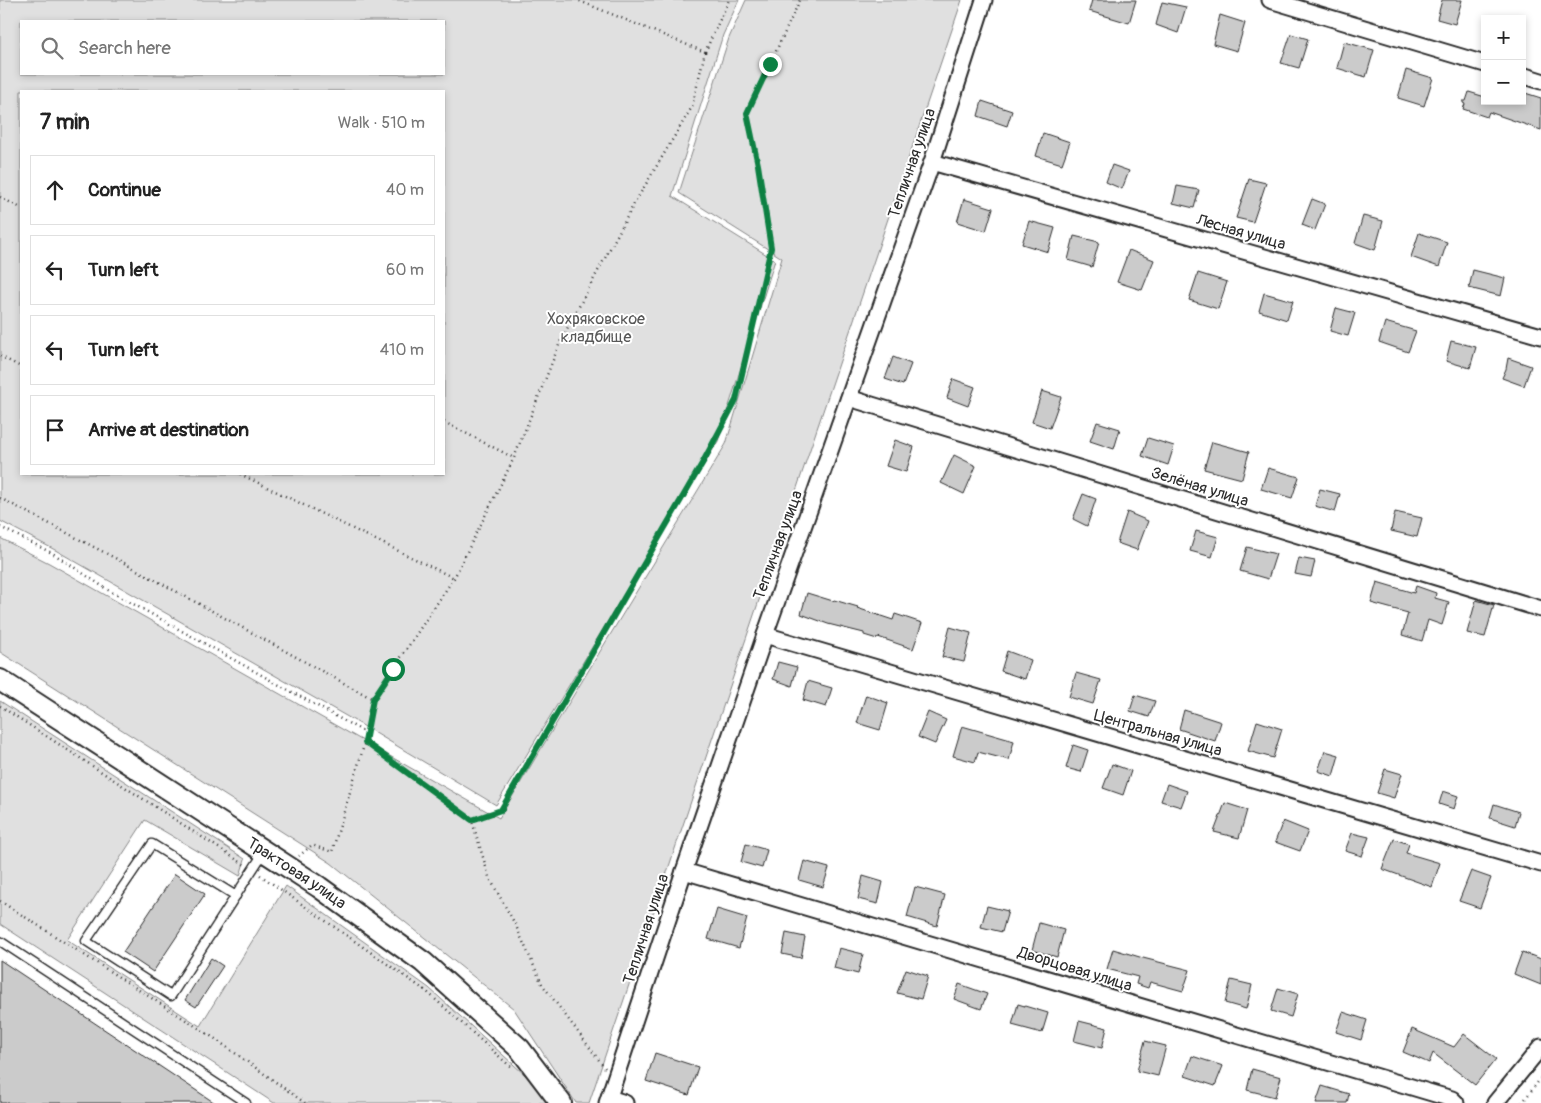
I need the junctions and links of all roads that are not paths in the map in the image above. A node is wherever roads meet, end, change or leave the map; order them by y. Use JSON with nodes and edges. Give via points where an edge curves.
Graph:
{"nodes":[{"id":1,"x":984,"y":0,"type":"edge"},
{"id":2,"x":1270,"y":0,"type":"edge"},
{"id":3,"x":1481,"y":63,"type":"edge"},
{"id":4,"x":1526,"y":76,"type":"edge"},
{"id":5,"x":1541,"y":80,"type":"edge"},
{"id":6,"x":932,"y":162,"type":"junction"},
{"id":7,"x":1541,"y":336,"type":"edge"},
{"id":8,"x":849,"y":398,"type":"junction"},
{"id":9,"x":1541,"y":609,"type":"edge"},
{"id":10,"x":765,"y":635,"type":"junction"},
{"id":11,"x":0,"y":680,"type":"edge"},
{"id":12,"x":264,"y":852,"type":"junction"},
{"id":13,"x":1541,"y":864,"type":"edge"},
{"id":14,"x":684,"y":871,"type":"junction"},
{"id":15,"x":236,"y":896,"type":"junction"},
{"id":16,"x":0,"y":941,"type":"edge"},
{"id":17,"x":1541,"y":1047,"type":"edge"},
{"id":18,"x":608,"y":1100,"type":"edge"},
{"id":19,"x":246,"y":1103,"type":"edge"},
{"id":20,"x":561,"y":1103,"type":"edge"},
{"id":21,"x":625,"y":1103,"type":"edge"},
{"id":22,"x":1456,"y":1103,"type":"edge"},
{"id":23,"x":1495,"y":1103,"type":"edge"}],
"edges":[{"from":1,"to":6,"type":"street","name":"Тепличная улица"},
{"from":2,"to":3,"type":"street"},
{"from":4,"to":5,"type":"street"},
{"from":6,"to":7,"type":"street","name":"Лесная улица"},
{"from":6,"to":8,"type":"street","name":"Тепличная улица"},
{"from":8,"to":9,"type":"street","name":"Зелёная улица"},
{"from":8,"to":10,"type":"street","name":"Тепличная улица"},
{"from":10,"to":13,"type":"street","name":"Центральная улица"},
{"from":10,"to":14,"type":"street","name":"Тепличная улица"},
{"from":11,"to":12,"type":"street","name":"Трактовая улица"},
{"from":12,"to":15,"type":"lane"},
{"from":12,"to":20,"type":"street","name":"Трактовая улица","via":[[423,962],[520,1049]]},
{"from":14,"to":18,"type":"street","name":"Тепличная улица"},
{"from":14,"to":22,"type":"street","name":"Дворцовая улица","via":[[1452,1099]]},
{"from":15,"to":15,"type":"lane","via":[[171,996],[86,941],[152,844]]},
{"from":16,"to":19,"type":"lane"},
{"from":17,"to":23,"type":"street"},
{"from":18,"to":21,"type":"street"}]}
